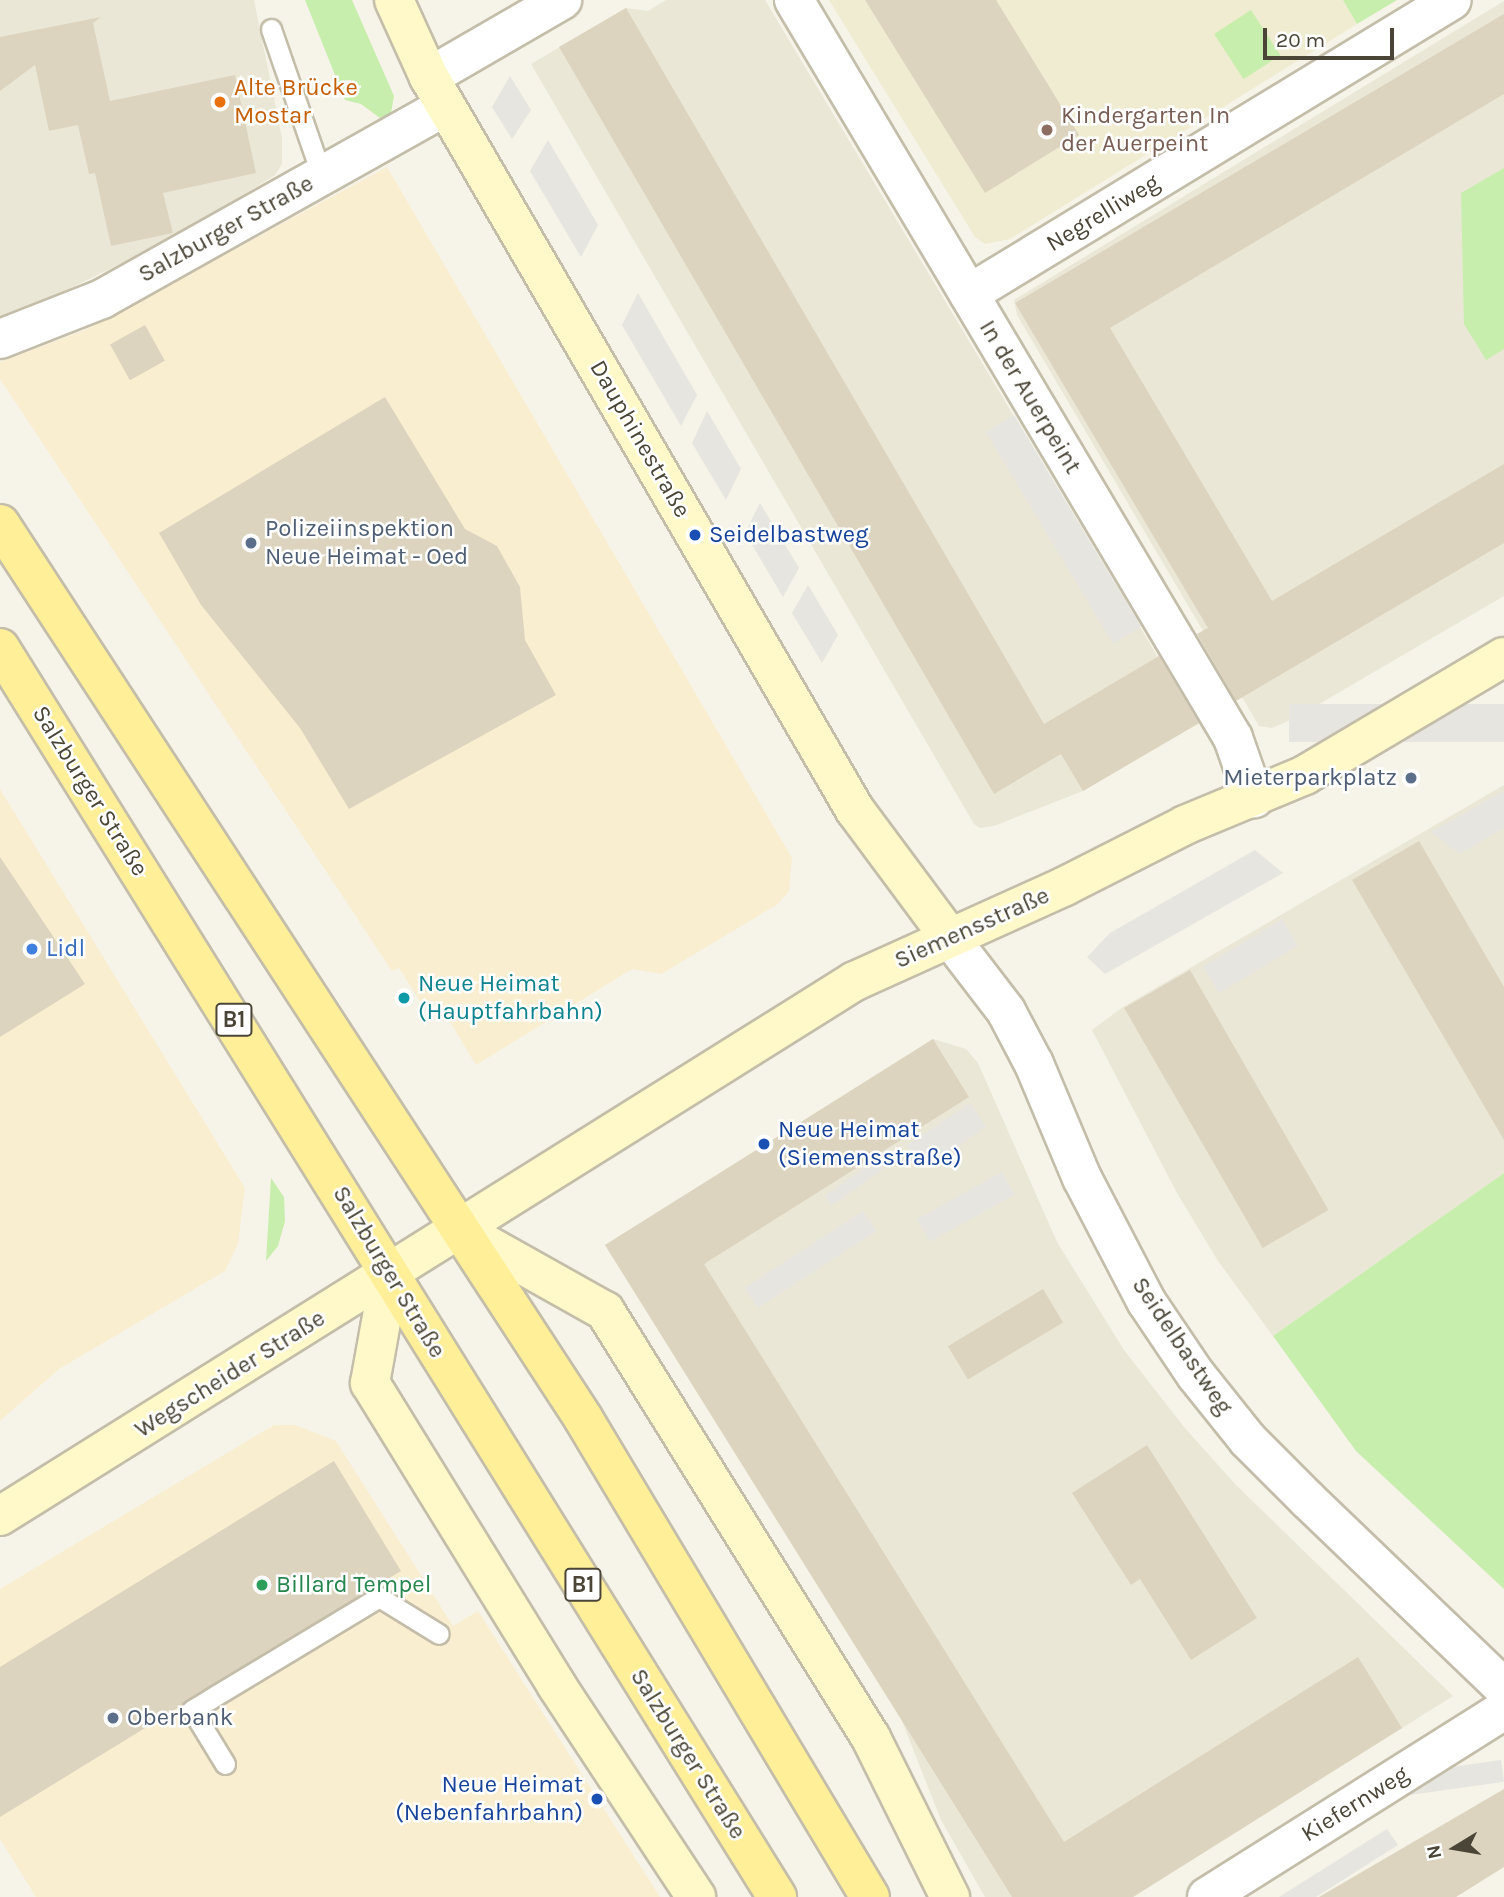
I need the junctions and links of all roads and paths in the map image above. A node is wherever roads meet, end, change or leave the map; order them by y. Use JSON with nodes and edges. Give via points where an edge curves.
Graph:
{"nodes":[{"id":1,"x":394,"y":0,"type":"edge"},
{"id":2,"x":562,"y":0,"type":"edge"},
{"id":3,"x":794,"y":0,"type":"edge"},
{"id":4,"x":1452,"y":0,"type":"edge"},
{"id":5,"x":271,"y":29,"type":"dead end"},
{"id":6,"x":438,"y":91,"type":"junction"},
{"id":7,"x":322,"y":176,"type":"junction"},
{"id":8,"x":969,"y":294,"type":"junction"},
{"id":9,"x":0,"y":339,"type":"edge"},
{"id":10,"x":0,"y":524,"type":"edge"},
{"id":11,"x":0,"y":648,"type":"edge"},
{"id":12,"x":1504,"y":657,"type":"edge"},
{"id":13,"x":1254,"y":798,"type":"junction"},
{"id":14,"x":950,"y":938,"type":"junction"},
{"id":15,"x":457,"y":1228,"type":"junction"},
{"id":16,"x":390,"y":1272,"type":"junction"},
{"id":17,"x":0,"y":1516,"type":"edge"},
{"id":18,"x":439,"y":1634,"type":"dead end"},
{"id":19,"x":1504,"y":1688,"type":"edge"},
{"id":20,"x":1504,"y":1710,"type":"edge"},
{"id":21,"x":225,"y":1764,"type":"dead end"},
{"id":22,"x":696,"y":1897,"type":"edge"},
{"id":23,"x":777,"y":1897,"type":"edge"},
{"id":24,"x":870,"y":1897,"type":"edge"},
{"id":25,"x":950,"y":1897,"type":"edge"},
{"id":26,"x":1207,"y":1897,"type":"edge"}],
"edges":[{"from":1,"to":6,"type":"street","name":"Dauphinestraße"},
{"from":2,"to":6,"type":"street","name":"Salzburger Straße"},
{"from":3,"to":8,"type":"street","name":"In der Auerpeint"},
{"from":4,"to":8,"type":"street","name":"Negrelliweg"},
{"from":5,"to":7,"type":"lane"},
{"from":6,"to":7,"type":"street","name":"Salzburger Straße"},
{"from":6,"to":14,"type":"street","name":"Dauphinestraße","via":[[855,810]]},
{"from":7,"to":9,"type":"street","name":"Salzburger Straße","via":[[102,299]]},
{"from":8,"to":13,"type":"street","name":"In der Auerpeint","via":[[1233,738]]},
{"from":10,"to":15,"type":"main road"},
{"from":11,"to":16,"type":"main road","name":"Salzburger Straße","number":"B1"},
{"from":12,"to":13,"type":"street","name":"Siemensstraße","via":[[1305,775]]},
{"from":13,"to":14,"type":"street","name":"Siemensstraße","via":[[1185,825]]},
{"from":14,"to":15,"type":"street","name":"Siemensstraße","via":[[855,981]]},
{"from":14,"to":19,"type":"street","name":"Seidelbastweg","via":[[1006,1012],[1082,1178],[1146,1301],[1196,1376],[1291,1483]]},
{"from":15,"to":16,"type":"street","name":"Wegscheider Straße"},
{"from":15,"to":24,"type":"main road","via":[[590,1430]]},
{"from":15,"to":25,"type":"street","via":[[604,1311],[871,1738]]},
{"from":16,"to":17,"type":"street","name":"Wegscheider Straße"},
{"from":16,"to":22,"type":"street","via":[[370,1383],[557,1686]]},
{"from":16,"to":23,"type":"main road","name":"Salzburger Straße","number":"B1"},
{"from":18,"to":21,"type":"lane","via":[[379,1597],[210,1699],[192,1710]]},
{"from":20,"to":26,"type":"street","name":"Kiefernweg"}]}
